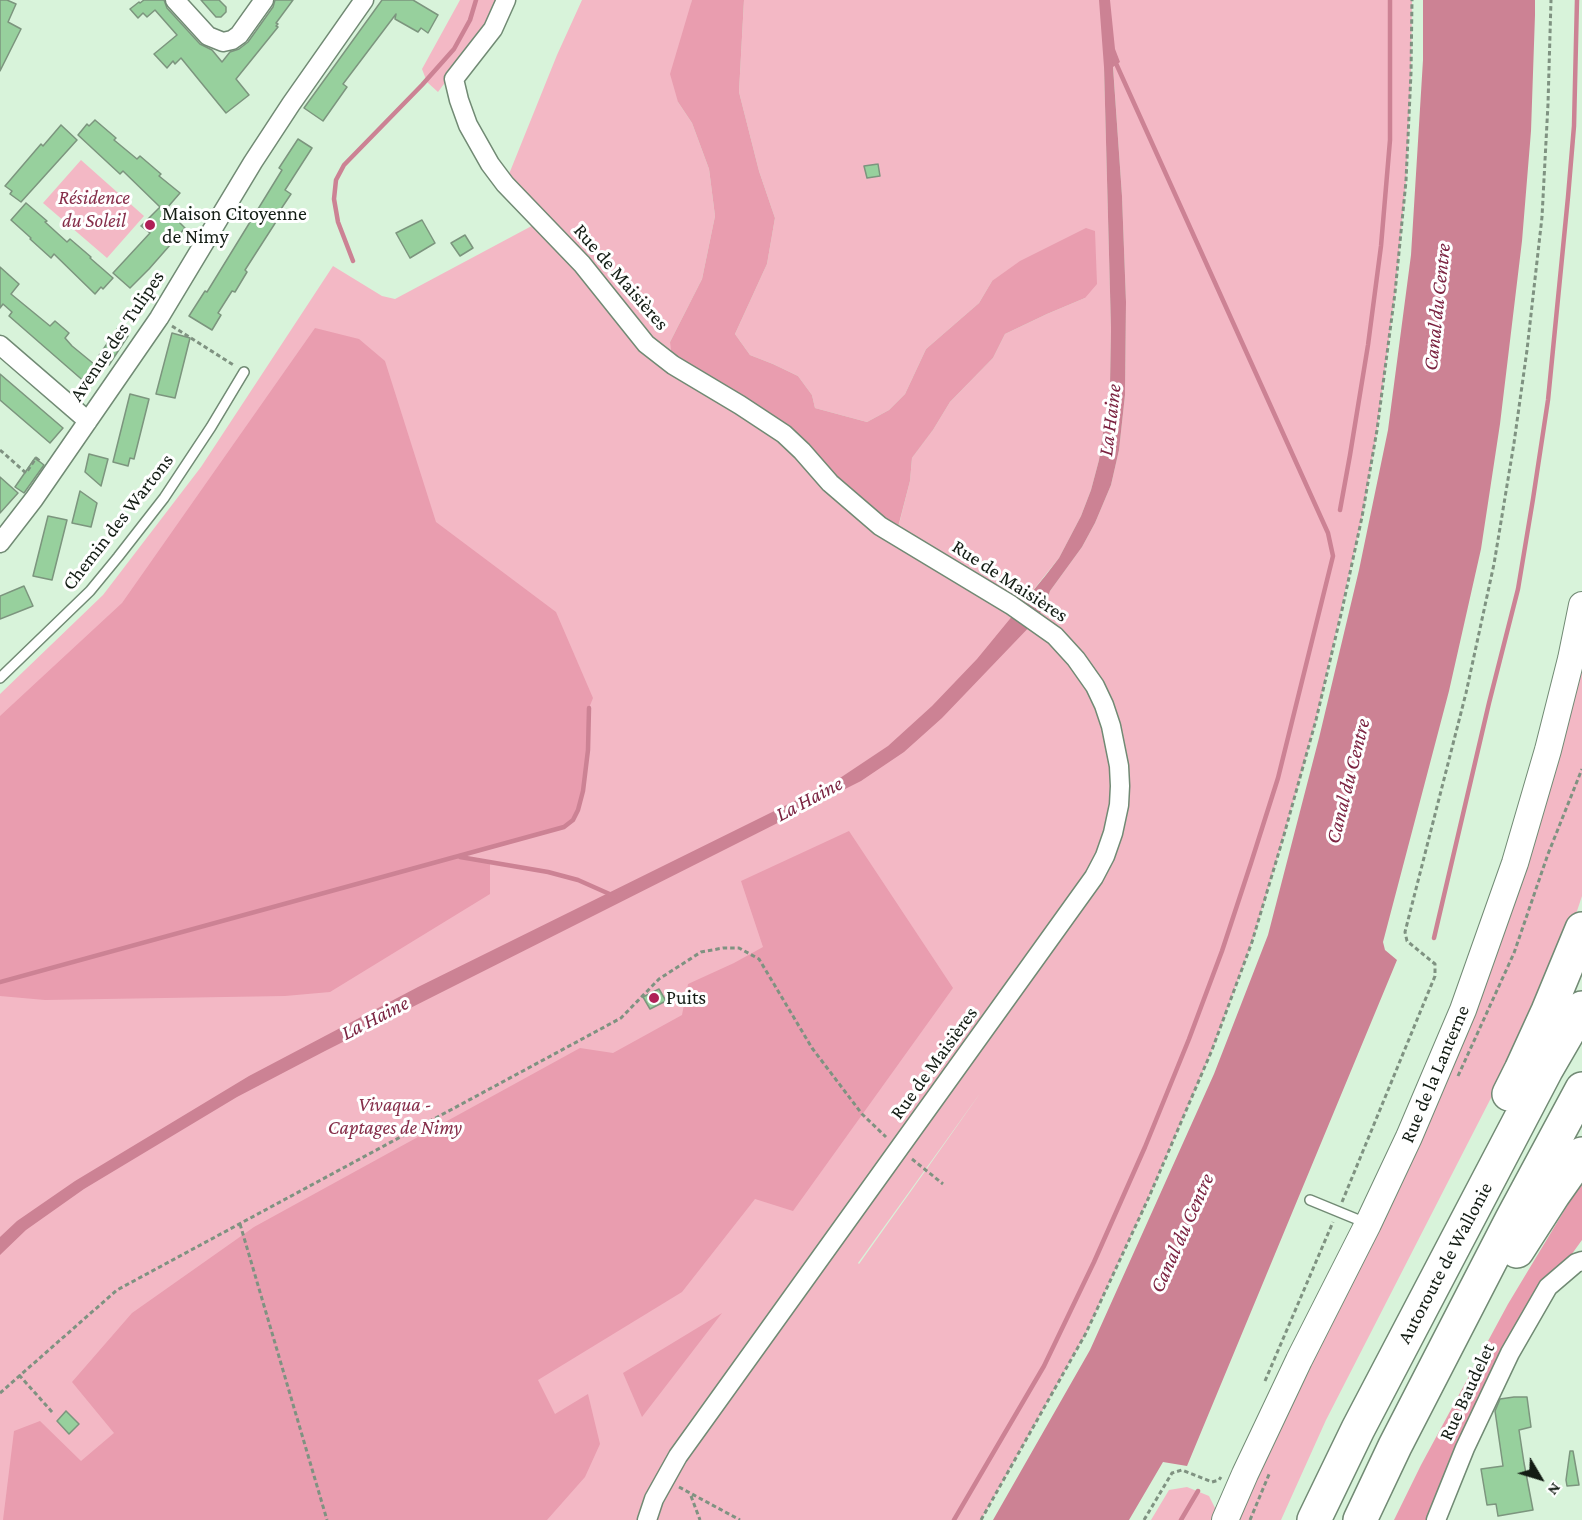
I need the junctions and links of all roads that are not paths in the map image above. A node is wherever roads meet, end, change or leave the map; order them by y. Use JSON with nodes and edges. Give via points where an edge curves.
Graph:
{"nodes":[{"id":1,"x":175,"y":0,"type":"edge"},
{"id":2,"x":264,"y":0,"type":"edge"},
{"id":3,"x":364,"y":0,"type":"edge"},
{"id":4,"x":506,"y":0,"type":"edge"},
{"id":5,"x":0,"y":345,"type":"edge"},
{"id":6,"x":244,"y":372,"type":"road end"},
{"id":7,"x":88,"y":421,"type":"junction"},
{"id":8,"x":0,"y":543,"type":"edge"},
{"id":9,"x":1582,"y":605,"type":"edge"},
{"id":10,"x":0,"y":678,"type":"edge"},
{"id":11,"x":1582,"y":929,"type":"edge"},
{"id":12,"x":1582,"y":1008,"type":"edge"},
{"id":13,"x":1582,"y":1089,"type":"edge"},
{"id":14,"x":1582,"y":1154,"type":"edge"},
{"id":15,"x":1310,"y":1200,"type":"dead end"},
{"id":16,"x":1368,"y":1224,"type":"junction"},
{"id":17,"x":1582,"y":1262,"type":"edge"},
{"id":18,"x":1358,"y":1430,"type":"junction"},
{"id":19,"x":1395,"y":1446,"type":"junction"},
{"id":20,"x":647,"y":1520,"type":"edge"},
{"id":21,"x":1225,"y":1520,"type":"edge"},
{"id":22,"x":1314,"y":1520,"type":"edge"},
{"id":23,"x":1360,"y":1520,"type":"edge"},
{"id":24,"x":1436,"y":1520,"type":"edge"}],
"edges":[{"from":1,"to":2,"type":"street","via":[[208,36],[223,42],[239,34]]},
{"from":3,"to":7,"type":"street","name":"Avenue des Tulipes","via":[[291,104],[159,318]]},
{"from":4,"to":20,"type":"street","name":"Rue de Maisières","via":[[494,29],[454,79],[468,125],[505,184],[582,264],[646,344],[784,434],[830,483],[880,526],[1055,636],[1095,686],[1114,737],[1119,766],[1119,805],[1113,833],[1094,877],[678,1456]]},
{"from":5,"to":7,"type":"street"},
{"from":6,"to":10,"type":"lane","name":"Chemin des Wartons","via":[[164,498],[118,557],[90,591]]},
{"from":7,"to":8,"type":"street","name":"Avenue des Tulipes"},
{"from":9,"to":16,"type":"main road","name":"Rue de la Lanterne","via":[[1548,750],[1488,944],[1409,1137]]},
{"from":11,"to":18,"type":"highway","via":[[1521,1070],[1415,1283]]},
{"from":12,"to":18,"type":"highway","name":"Autoroute de Wallonie"},
{"from":13,"to":19,"type":"highway","name":"Autoroute de Wallonie"},
{"from":14,"to":19,"type":"highway"},
{"from":15,"to":16,"type":"lane"},
{"from":16,"to":21,"type":"main road","name":"Rue de la Lanterne"},
{"from":17,"to":24,"type":"street","name":"Rue Baudelet","via":[[1548,1287],[1510,1353]]},
{"from":18,"to":22,"type":"highway","name":"Autoroute de Wallonie"},
{"from":19,"to":23,"type":"highway","name":"Autoroute de Wallonie"}]}
